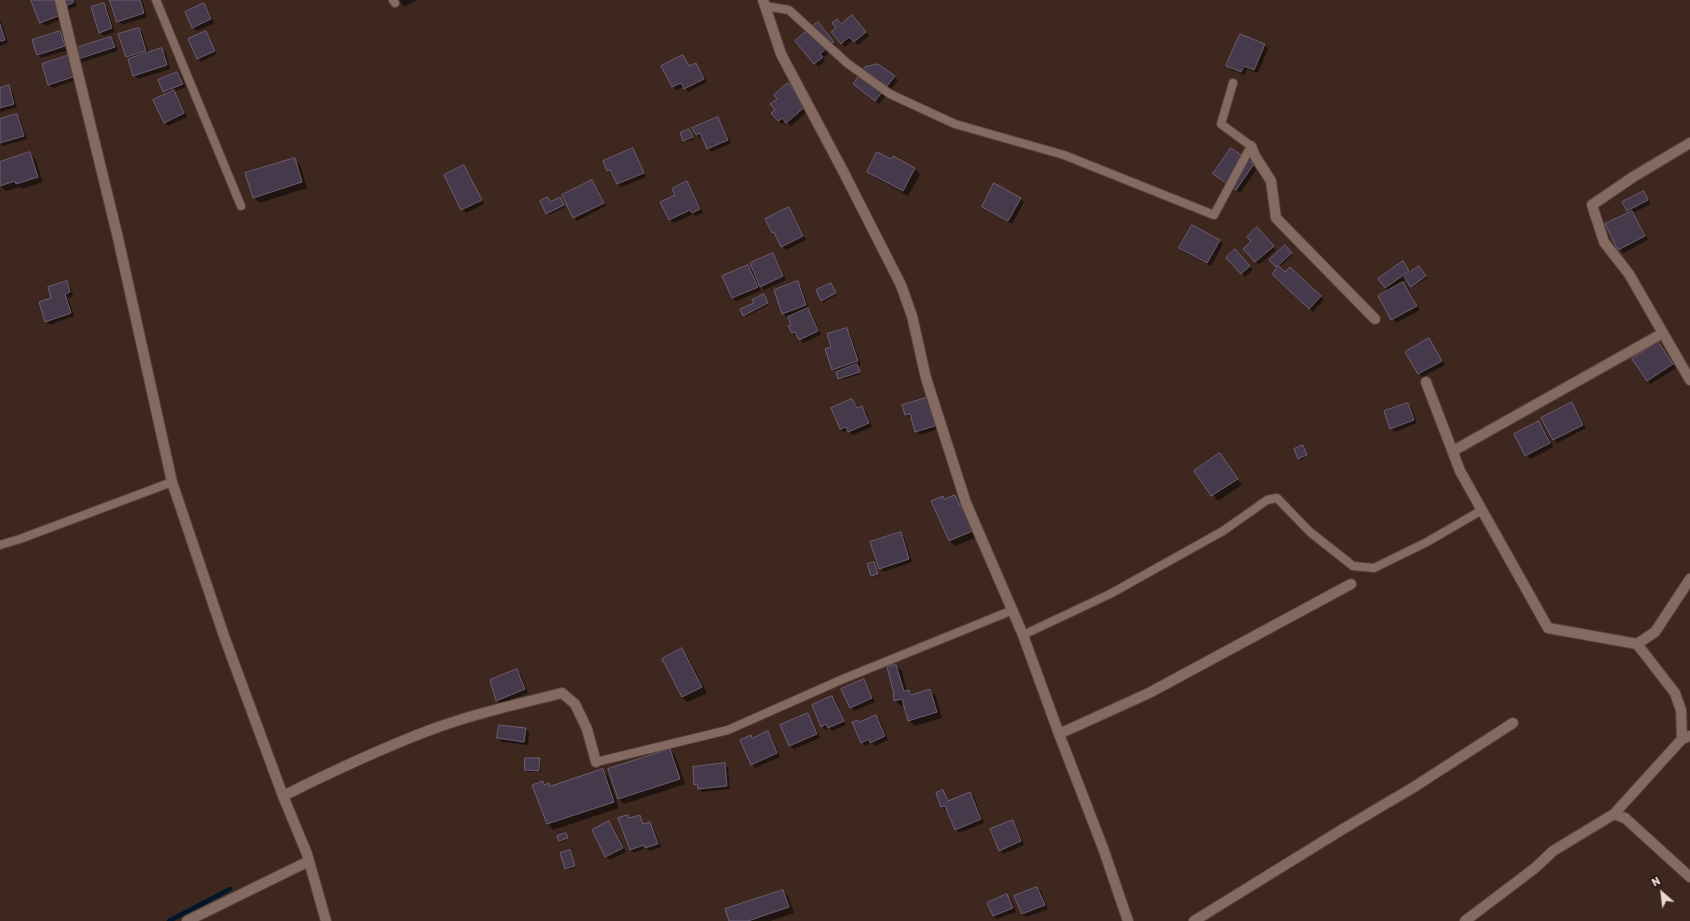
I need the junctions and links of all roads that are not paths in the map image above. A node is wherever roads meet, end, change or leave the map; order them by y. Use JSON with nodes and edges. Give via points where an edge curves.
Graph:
{"nodes":[{"id":1,"x":60,"y":0,"type":"edge"},
{"id":2,"x":156,"y":0,"type":"edge"},
{"id":3,"x":764,"y":3,"type":"edge"},
{"id":4,"x":1233,"y":83,"type":"dead end"},
{"id":5,"x":1690,"y":143,"type":"edge"},
{"id":6,"x":1251,"y":146,"type":"junction"},
{"id":7,"x":241,"y":206,"type":"dead end"},
{"id":8,"x":1375,"y":319,"type":"dead end"},
{"id":9,"x":1663,"y":334,"type":"junction"},
{"id":10,"x":1690,"y":380,"type":"edge"},
{"id":11,"x":1426,"y":382,"type":"dead end"},
{"id":12,"x":1453,"y":451,"type":"junction"},
{"id":13,"x":172,"y":482,"type":"junction"},
{"id":14,"x":1482,"y":510,"type":"junction"},
{"id":15,"x":0,"y":545,"type":"edge"},
{"id":16,"x":1690,"y":579,"type":"edge"},
{"id":17,"x":1351,"y":584,"type":"dead end"},
{"id":18,"x":1013,"y":610,"type":"junction"},
{"id":19,"x":1023,"y":635,"type":"junction"},
{"id":20,"x":1637,"y":644,"type":"junction"},
{"id":21,"x":1513,"y":723,"type":"dead end"},
{"id":22,"x":1059,"y":734,"type":"junction"},
{"id":23,"x":1686,"y":737,"type":"edge"},
{"id":24,"x":596,"y":762,"type":"joint"},
{"id":25,"x":283,"y":796,"type":"junction"},
{"id":26,"x":1614,"y":814,"type":"junction"},
{"id":27,"x":309,"y":861,"type":"junction"},
{"id":28,"x":1690,"y":877,"type":"edge"},
{"id":29,"x":187,"y":921,"type":"edge"},
{"id":30,"x":326,"y":921,"type":"edge"},
{"id":31,"x":1128,"y":921,"type":"edge"},
{"id":32,"x":1194,"y":921,"type":"edge"},
{"id":33,"x":1465,"y":921,"type":"edge"}],
"edges":[{"from":1,"to":13,"type":"street","via":[[118,238]]},
{"from":2,"to":7,"type":"lane"},
{"from":3,"to":6,"type":"lane","via":[[789,10],[847,63],[890,94],[947,121],[1064,155],[1214,215]]},
{"from":3,"to":18,"type":"street","via":[[781,54],[901,285],[912,316],[926,378],[966,503]]},
{"from":4,"to":6,"type":"lane","via":[[1221,124]]},
{"from":5,"to":9,"type":"street","via":[[1633,176],[1592,205],[1604,242],[1629,274]]},
{"from":6,"to":8,"type":"street","via":[[1271,181],[1276,218]]},
{"from":9,"to":10,"type":"street"},
{"from":9,"to":12,"type":"street"},
{"from":11,"to":12,"type":"street"},
{"from":12,"to":14,"type":"street","via":[[1460,471]]},
{"from":13,"to":15,"type":"lane"},
{"from":13,"to":25,"type":"street","via":[[224,636]]},
{"from":14,"to":19,"type":"lane","via":[[1427,542],[1374,568],[1353,566],[1310,532],[1277,498],[1267,500],[1223,531],[1110,594]]},
{"from":14,"to":20,"type":"street","via":[[1548,628]]},
{"from":16,"to":20,"type":"street","via":[[1655,632]]},
{"from":17,"to":22,"type":"street","via":[[1149,693]]},
{"from":18,"to":19,"type":"street"},
{"from":18,"to":24,"type":"lane","via":[[843,678],[728,730]]},
{"from":19,"to":22,"type":"street"},
{"from":20,"to":23,"type":"street","via":[[1675,693]]},
{"from":21,"to":32,"type":"street","via":[[1414,787]]},
{"from":22,"to":31,"type":"street"},
{"from":23,"to":26,"type":"street"},
{"from":24,"to":25,"type":"street","via":[[587,730],[575,704],[562,693],[504,707],[431,730]]},
{"from":25,"to":27,"type":"street"},
{"from":26,"to":28,"type":"street","via":[[1626,818]]},
{"from":26,"to":33,"type":"street","via":[[1553,851],[1535,868]]},
{"from":27,"to":29,"type":"street"},
{"from":27,"to":30,"type":"street"}]}
